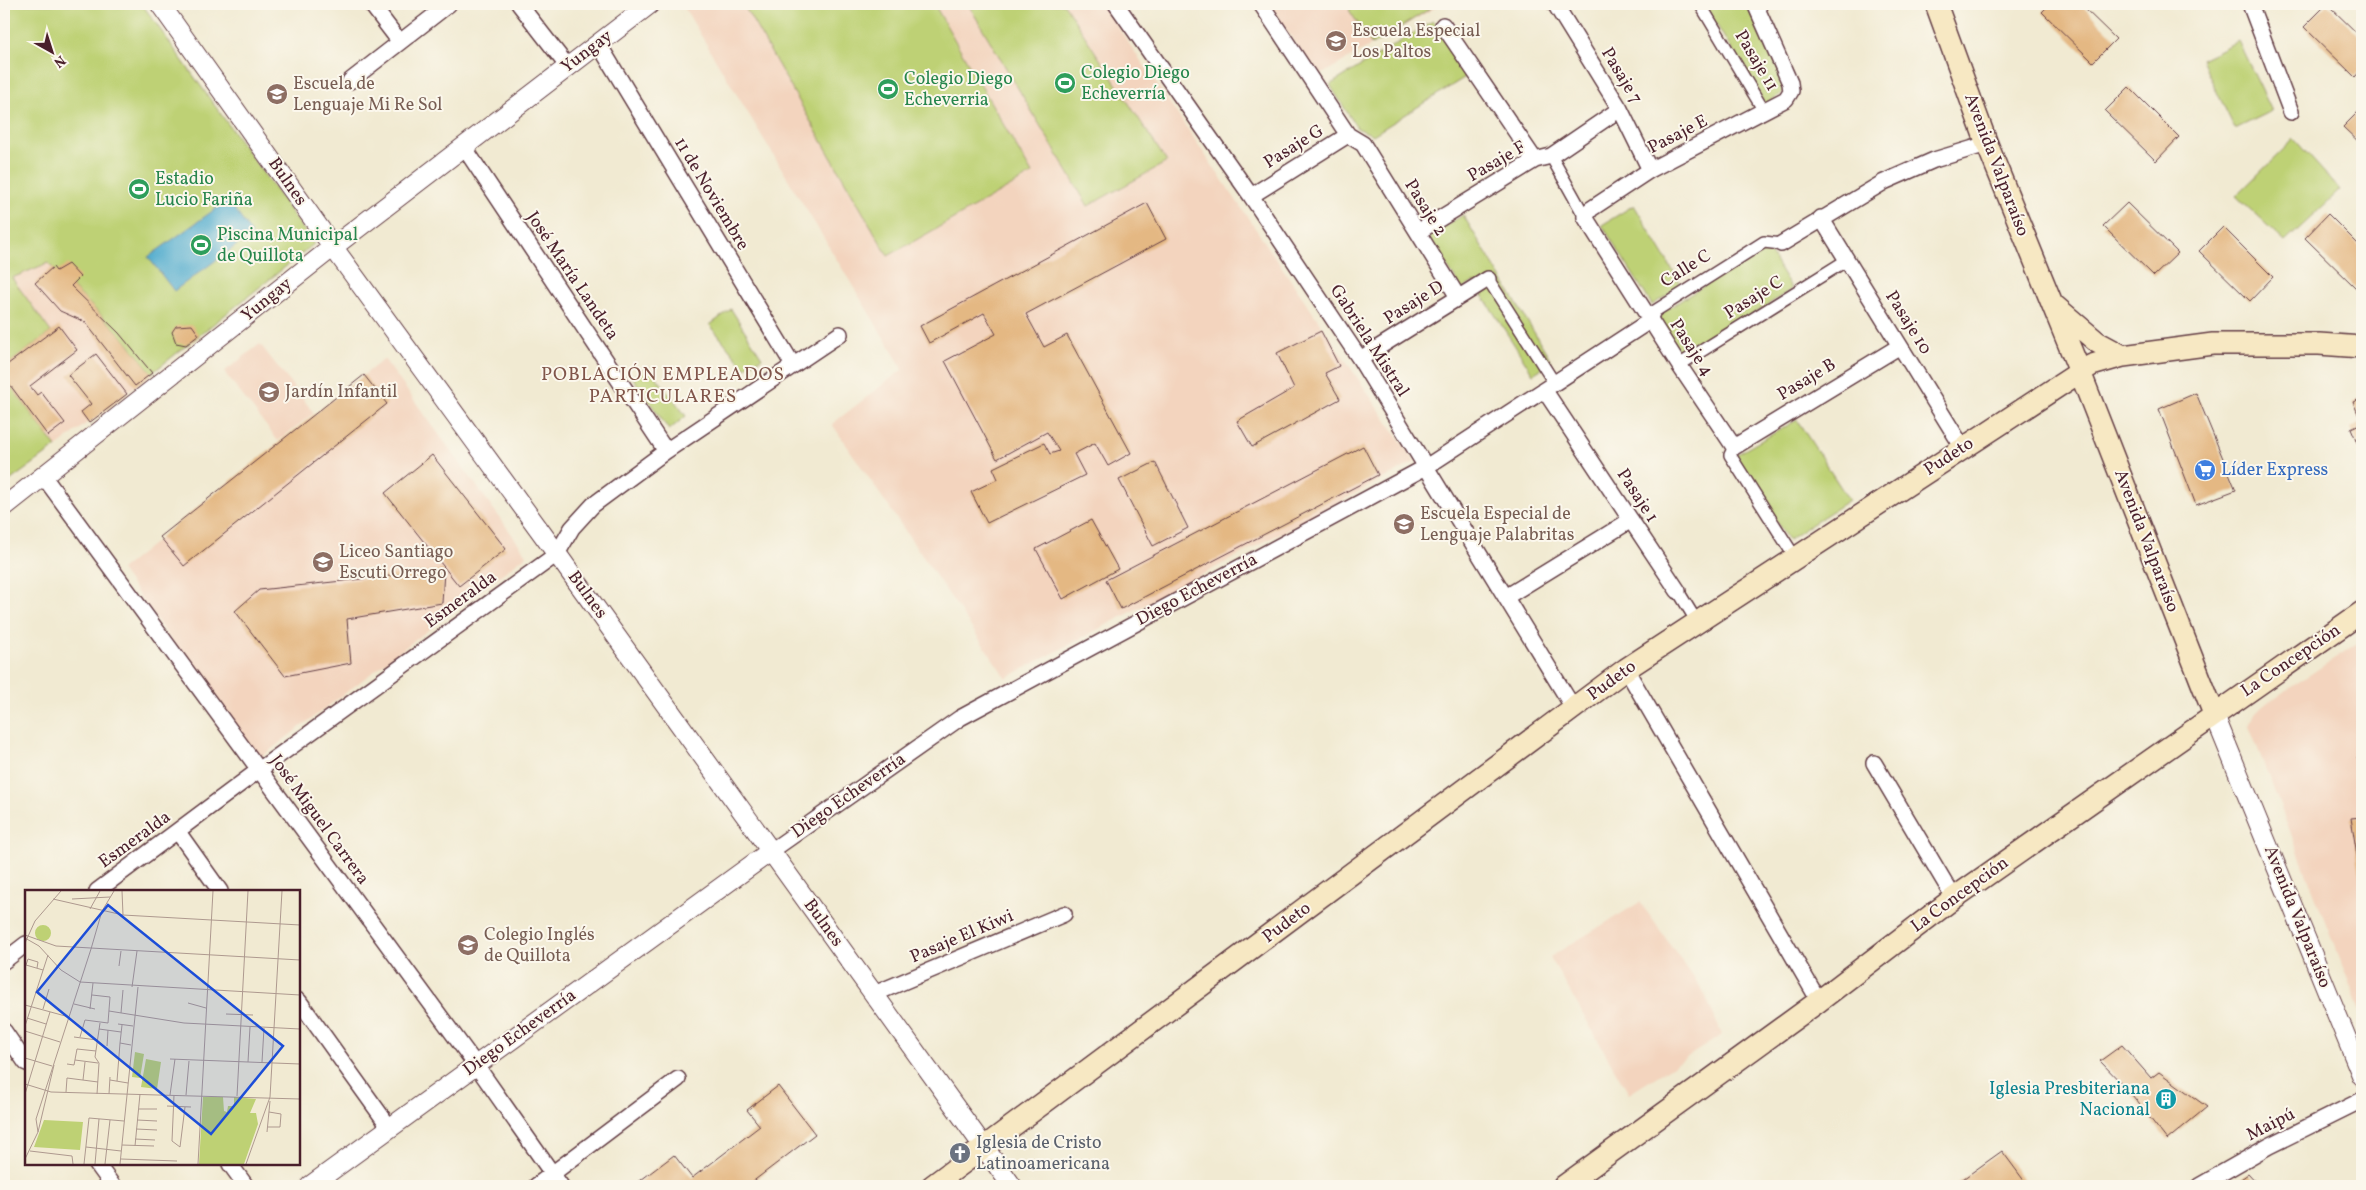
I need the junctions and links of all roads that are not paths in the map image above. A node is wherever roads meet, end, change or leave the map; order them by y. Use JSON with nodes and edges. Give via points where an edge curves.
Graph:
{"nodes":[{"id":1,"x":160,"y":4,"type":"edge"},
{"id":2,"x":371,"y":4,"type":"edge"},
{"id":3,"x":449,"y":4,"type":"edge"},
{"id":4,"x":519,"y":4,"type":"edge"},
{"id":5,"x":650,"y":4,"type":"edge"},
{"id":6,"x":1116,"y":4,"type":"edge"},
{"id":7,"x":1261,"y":4,"type":"edge"},
{"id":8,"x":1700,"y":4,"type":"edge"},
{"id":9,"x":1755,"y":4,"type":"edge"},
{"id":10,"x":2250,"y":4,"type":"edge"},
{"id":11,"x":1941,"y":5,"type":"edge"},
{"id":12,"x":1561,"y":6,"type":"edge"},
{"id":13,"x":1443,"y":24,"type":"dead end"},
{"id":14,"x":400,"y":42,"type":"junction"},
{"id":15,"x":598,"y":44,"type":"junction"},
{"id":16,"x":568,"y":66,"type":"junction"},
{"id":17,"x":350,"y":81,"type":"dead end"},
{"id":18,"x":1791,"y":91,"type":"joint"},
{"id":19,"x":1620,"y":109,"type":"junction"},
{"id":20,"x":1764,"y":112,"type":"junction"},
{"id":21,"x":2291,"y":112,"type":"dead end"},
{"id":22,"x":1353,"y":137,"type":"junction"},
{"id":23,"x":1986,"y":144,"type":"junction"},
{"id":24,"x":464,"y":147,"type":"junction"},
{"id":25,"x":1551,"y":156,"type":"junction"},
{"id":26,"x":1534,"y":160,"type":"junction"},
{"id":27,"x":1650,"y":170,"type":"junction"},
{"id":28,"x":1251,"y":196,"type":"junction"},
{"id":29,"x":1585,"y":216,"type":"junction"},
{"id":30,"x":1821,"y":218,"type":"junction"},
{"id":31,"x":1418,"y":232,"type":"junction"},
{"id":32,"x":1780,"y":244,"type":"joint"},
{"id":33,"x":333,"y":247,"type":"junction"},
{"id":34,"x":1847,"y":260,"type":"junction"},
{"id":35,"x":1488,"y":279,"type":"joint"},
{"id":36,"x":1458,"y":297,"type":"junction"},
{"id":37,"x":2050,"y":302,"type":"junction"},
{"id":38,"x":1651,"y":320,"type":"junction"},
{"id":39,"x":840,"y":334,"type":"dead end"},
{"id":40,"x":1900,"y":346,"type":"junction"},
{"id":41,"x":2362,"y":347,"type":"edge"},
{"id":42,"x":2123,"y":356,"type":"junction"},
{"id":43,"x":1360,"y":359,"type":"junction"},
{"id":44,"x":793,"y":364,"type":"junction"},
{"id":45,"x":1679,"y":365,"type":"junction"},
{"id":46,"x":2080,"y":372,"type":"junction"},
{"id":47,"x":1550,"y":388,"type":"junction"},
{"id":48,"x":1734,"y":447,"type":"junction"},
{"id":49,"x":1963,"y":448,"type":"junction"},
{"id":50,"x":666,"y":451,"type":"junction"},
{"id":51,"x":1426,"y":467,"type":"junction"},
{"id":52,"x":44,"y":477,"type":"junction"},
{"id":53,"x":4,"y":507,"type":"edge"},
{"id":54,"x":1631,"y":520,"type":"junction"},
{"id":55,"x":557,"y":554,"type":"junction"},
{"id":56,"x":1796,"y":559,"type":"junction"},
{"id":57,"x":1678,"y":591,"type":"joint"},
{"id":58,"x":1506,"y":597,"type":"junction"},
{"id":59,"x":2362,"y":612,"type":"edge"},
{"id":60,"x":1698,"y":622,"type":"junction"},
{"id":61,"x":1626,"y":669,"type":"junction"},
{"id":62,"x":1574,"y":709,"type":"junction"},
{"id":63,"x":2214,"y":714,"type":"junction"},
{"id":64,"x":1874,"y":763,"type":"dead end"},
{"id":65,"x":259,"y":770,"type":"junction"},
{"id":66,"x":178,"y":832,"type":"junction"},
{"id":67,"x":771,"y":851,"type":"junction"},
{"id":68,"x":98,"y":890,"type":"edge"},
{"id":69,"x":219,"y":890,"type":"edge"},
{"id":70,"x":1954,"y":898,"type":"junction"},
{"id":71,"x":1064,"y":914,"type":"dead end"},
{"id":72,"x":25,"y":945,"type":"edge"},
{"id":73,"x":4,"y":961,"type":"edge"},
{"id":74,"x":874,"y":994,"type":"junction"},
{"id":75,"x":1818,"y":1001,"type":"junction"},
{"id":76,"x":300,"y":1002,"type":"edge"},
{"id":77,"x":4,"y":1031,"type":"edge"},
{"id":78,"x":25,"y":1062,"type":"edge"},
{"id":79,"x":476,"y":1065,"type":"junction"},
{"id":80,"x":2362,"y":1076,"type":"edge"},
{"id":81,"x":678,"y":1079,"type":"dead end"},
{"id":82,"x":2362,"y":1100,"type":"edge"},
{"id":83,"x":390,"y":1128,"type":"junction"},
{"id":84,"x":984,"y":1149,"type":"junction"},
{"id":85,"x":98,"y":1165,"type":"edge"},
{"id":86,"x":231,"y":1165,"type":"edge"},
{"id":87,"x":557,"y":1180,"type":"edge"},
{"id":88,"x":112,"y":1186,"type":"edge"},
{"id":89,"x":246,"y":1186,"type":"edge"},
{"id":90,"x":310,"y":1186,"type":"edge"},
{"id":91,"x":536,"y":1186,"type":"edge"},
{"id":92,"x":932,"y":1186,"type":"edge"},
{"id":93,"x":1012,"y":1186,"type":"edge"},
{"id":94,"x":1564,"y":1186,"type":"edge"},
{"id":95,"x":2199,"y":1186,"type":"edge"}],
"edges":[{"from":1,"to":33,"type":"street","name":"Bulnes"},
{"from":2,"to":14,"type":"street"},
{"from":3,"to":14,"type":"street"},
{"from":4,"to":16,"type":"street"},
{"from":5,"to":15,"type":"street","name":"Yungay"},
{"from":6,"to":28,"type":"street","name":"Gabriela Mistral"},
{"from":7,"to":22,"type":"street","name":"Pasaje 2"},
{"from":8,"to":20,"type":"street","name":"Pasaje 11"},
{"from":9,"to":18,"type":"street","name":"Pasaje 11"},
{"from":10,"to":21,"type":"street"},
{"from":11,"to":23,"type":"main road","name":"Avenida Valparaíso"},
{"from":12,"to":19,"type":"street","name":"Pasaje 7"},
{"from":13,"to":26,"type":"street"},
{"from":14,"to":17,"type":"street"},
{"from":15,"to":16,"type":"street","name":"Yungay"},
{"from":15,"to":44,"type":"street","name":"11 de Noviembre"},
{"from":16,"to":24,"type":"street","name":"Yungay"},
{"from":18,"to":20,"type":"street","name":"Pasaje E","via":[[1786,99]]},
{"from":19,"to":25,"type":"street","name":"Pasaje F"},
{"from":19,"to":27,"type":"street","name":"Pasaje 7"},
{"from":20,"to":27,"type":"street","name":"Pasaje E"},
{"from":22,"to":28,"type":"street","name":"Pasaje G"},
{"from":22,"to":31,"type":"street","name":"Pasaje 2"},
{"from":23,"to":30,"type":"street","name":"Calle C","via":[[1934,160],[1892,178]]},
{"from":23,"to":37,"type":"main road","name":"Avenida Valparaíso"},
{"from":24,"to":33,"type":"street","name":"Yungay"},
{"from":24,"to":50,"type":"street","name":"José María Landeta"},
{"from":25,"to":26,"type":"street","name":"Pasaje F"},
{"from":25,"to":29,"type":"street","name":"Pasaje 4"},
{"from":26,"to":31,"type":"street","name":"Pasaje F"},
{"from":27,"to":29,"type":"street","name":"Pasaje E","via":[[1590,209]]},
{"from":28,"to":43,"type":"street","name":"Gabriela Mistral"},
{"from":29,"to":38,"type":"street","name":"Pasaje 4"},
{"from":30,"to":32,"type":"street","name":"Calle C"},
{"from":30,"to":34,"type":"street","name":"Pasaje 10"},
{"from":31,"to":36,"type":"street","name":"Pasaje 2"},
{"from":32,"to":38,"type":"street","name":"Calle C","via":[[1764,242],[1655,311]]},
{"from":33,"to":52,"type":"street","name":"Yungay"},
{"from":33,"to":55,"type":"street","name":"Bulnes"},
{"from":34,"to":40,"type":"street","name":"Pasaje 10"},
{"from":34,"to":45,"type":"street","name":"Pasaje C"},
{"from":35,"to":36,"type":"street","name":"Pasaje D"},
{"from":35,"to":47,"type":"street","name":"Pasaje 1"},
{"from":36,"to":43,"type":"street","name":"Pasaje D"},
{"from":37,"to":42,"type":"main road","via":[[2097,342]]},
{"from":37,"to":46,"type":"main road","name":"Avenida Valparaíso"},
{"from":38,"to":45,"type":"street","name":"Pasaje 4"},
{"from":38,"to":47,"type":"street","name":"Calle C"},
{"from":39,"to":44,"type":"street","name":"Esmeralda"},
{"from":40,"to":48,"type":"street","name":"Pasaje B"},
{"from":40,"to":49,"type":"street","name":"Pasaje 10"},
{"from":41,"to":42,"type":"main road","name":"Pudeto","via":[[2213,344]]},
{"from":42,"to":46,"type":"main road","name":"Pudeto"},
{"from":43,"to":51,"type":"street","name":"Gabriela Mistral"},
{"from":44,"to":50,"type":"street","name":"Esmeralda"},
{"from":45,"to":48,"type":"street","name":"Pasaje 4"},
{"from":46,"to":49,"type":"main road","name":"Pudeto"},
{"from":46,"to":63,"type":"main road","name":"Avenida Valparaíso"},
{"from":47,"to":51,"type":"street","name":"Calle C"},
{"from":47,"to":54,"type":"street","name":"Pasaje 1"},
{"from":48,"to":56,"type":"street","name":"Pasaje 4","via":[[1730,455]]},
{"from":49,"to":56,"type":"main road","name":"Pudeto"},
{"from":50,"to":55,"type":"street","name":"Esmeralda","via":[[593,506],[572,528]]},
{"from":51,"to":58,"type":"street","name":"Gabriela Mistral"},
{"from":51,"to":67,"type":"street","name":"Diego Echeverría","via":[[960,718]]},
{"from":52,"to":53,"type":"street","name":"Yungay"},
{"from":52,"to":65,"type":"street","name":"José Miguel Carrera"},
{"from":54,"to":57,"type":"street","name":"Pasaje 1"},
{"from":54,"to":58,"type":"street"},
{"from":55,"to":65,"type":"street","name":"Esmeralda"},
{"from":55,"to":67,"type":"street","name":"Bulnes"},
{"from":56,"to":60,"type":"main road","name":"Pudeto"},
{"from":57,"to":60,"type":"street","name":"Pasaje 1"},
{"from":58,"to":62,"type":"street","name":"Gabriela Mistral"},
{"from":59,"to":63,"type":"main road","name":"La Concepción"},
{"from":60,"to":61,"type":"main road","name":"Pudeto"},
{"from":61,"to":62,"type":"main road","name":"Pudeto"},
{"from":61,"to":75,"type":"street"},
{"from":62,"to":84,"type":"main road","name":"Pudeto"},
{"from":63,"to":70,"type":"main road","name":"La Concepción"},
{"from":63,"to":80,"type":"street","name":"Avenida Valparaíso"},
{"from":64,"to":70,"type":"street"},
{"from":65,"to":66,"type":"street","name":"Esmeralda"},
{"from":65,"to":79,"type":"street","name":"José Miguel Carrera"},
{"from":66,"to":68,"type":"street","name":"Esmeralda"},
{"from":66,"to":69,"type":"street"},
{"from":67,"to":74,"type":"street","name":"Bulnes"},
{"from":67,"to":79,"type":"street","name":"Diego Echeverría"},
{"from":70,"to":75,"type":"main road","name":"La Concepción"},
{"from":71,"to":74,"type":"street","name":"Pasaje El Kiwi"},
{"from":72,"to":73,"type":"street"},
{"from":74,"to":84,"type":"street","name":"Bulnes"},
{"from":75,"to":94,"type":"main road","name":"La Concepción"},
{"from":76,"to":83,"type":"street"},
{"from":77,"to":78,"type":"street"},
{"from":79,"to":83,"type":"street","name":"Diego Echeverría"},
{"from":79,"to":87,"type":"street","name":"José Miguel Carrera"},
{"from":81,"to":87,"type":"street"},
{"from":82,"to":95,"type":"street","name":"Maipú","via":[[2269,1146]]},
{"from":83,"to":90,"type":"street","name":"Diego Echeverría"},
{"from":84,"to":92,"type":"main road","name":"Pudeto"},
{"from":84,"to":93,"type":"street","name":"Bulnes"},
{"from":85,"to":88,"type":"street"},
{"from":86,"to":89,"type":"street"},
{"from":87,"to":91,"type":"street"}]}
